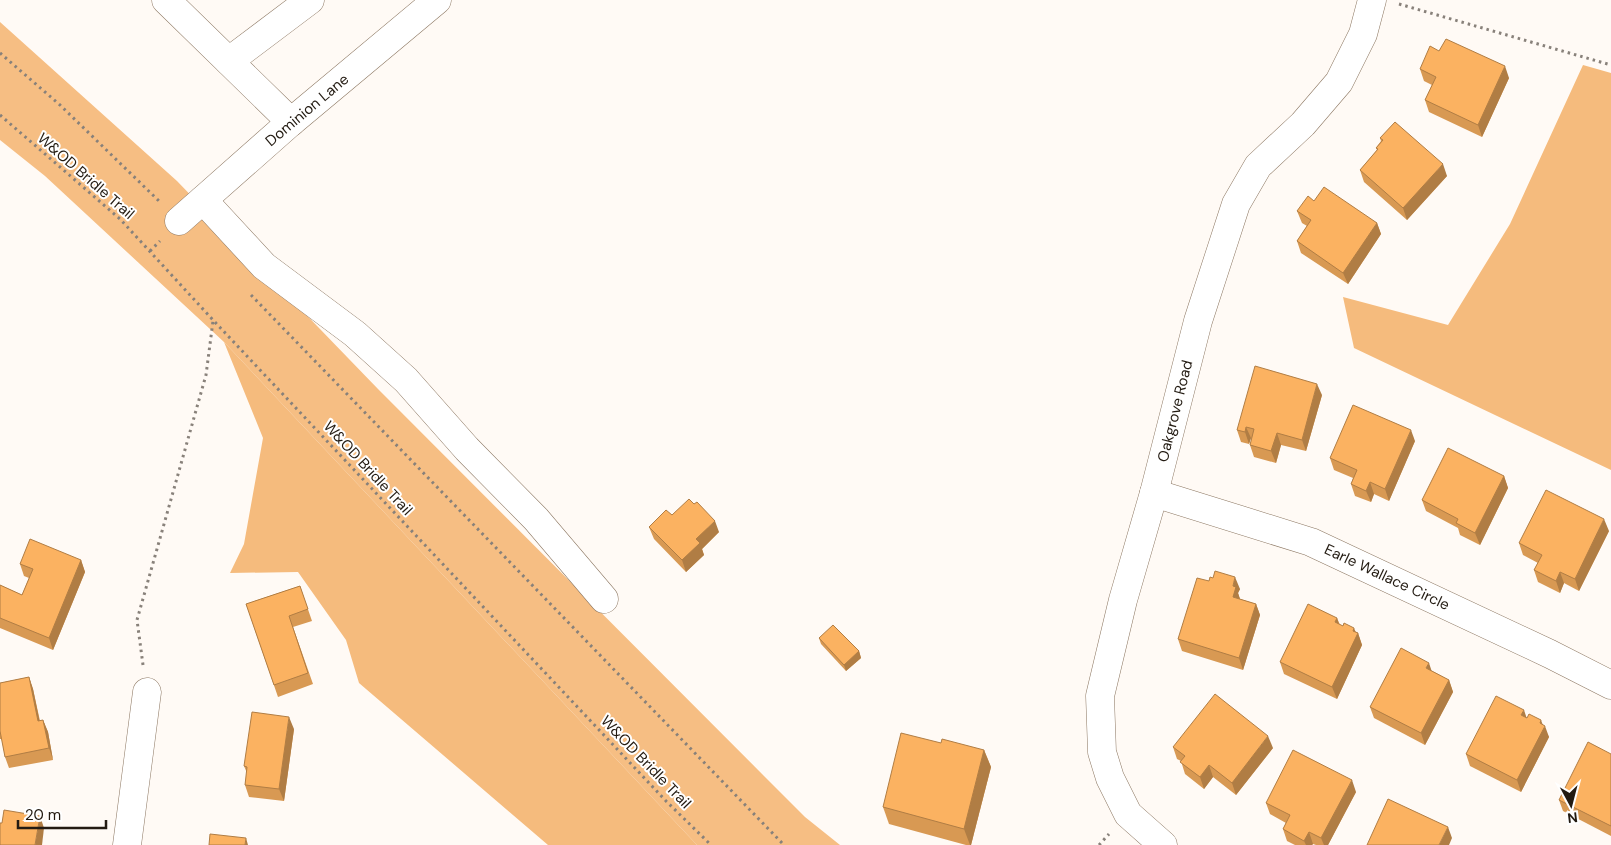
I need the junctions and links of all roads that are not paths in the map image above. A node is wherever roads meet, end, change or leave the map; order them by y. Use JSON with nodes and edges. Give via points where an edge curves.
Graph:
{"nodes":[{"id":1,"x":166,"y":0,"type":"edge"},
{"id":2,"x":310,"y":0,"type":"edge"},
{"id":3,"x":436,"y":0,"type":"edge"},
{"id":4,"x":1383,"y":1,"type":"edge"},
{"id":5,"x":228,"y":61,"type":"junction"},
{"id":6,"x":291,"y":122,"type":"junction"},
{"id":7,"x":203,"y":200,"type":"junction"},
{"id":8,"x":179,"y":221,"type":"road end"},
{"id":9,"x":1154,"y":493,"type":"junction"},
{"id":10,"x":604,"y":599,"type":"dead end"},
{"id":11,"x":1611,"y":685,"type":"edge"},
{"id":12,"x":147,"y":692,"type":"road end"},
{"id":13,"x":128,"y":845,"type":"edge"},
{"id":14,"x":1163,"y":845,"type":"edge"}],
"edges":[{"from":1,"to":5,"type":"street"},
{"from":2,"to":5,"type":"street"},
{"from":3,"to":6,"type":"street","name":"Dominion Lane"},
{"from":4,"to":9,"type":"street","name":"Oakgrove Road","via":[[1338,82],[1303,124],[1258,166],[1236,204],[1198,321]]},
{"from":5,"to":6,"type":"street"},
{"from":6,"to":7,"type":"street","name":"Dominion Lane"},
{"from":7,"to":8,"type":"street","name":"Dominion Lane"},
{"from":7,"to":10,"type":"street","via":[[264,266],[355,334],[406,380],[536,519]]},
{"from":9,"to":11,"type":"street","name":"Earle Wallace Circle","via":[[1311,542]]},
{"from":9,"to":14,"type":"street","name":"Oakgrove Road","via":[[1100,696],[1100,723],[1102,752],[1110,778],[1128,814]]},
{"from":12,"to":13,"type":"street"}]}
